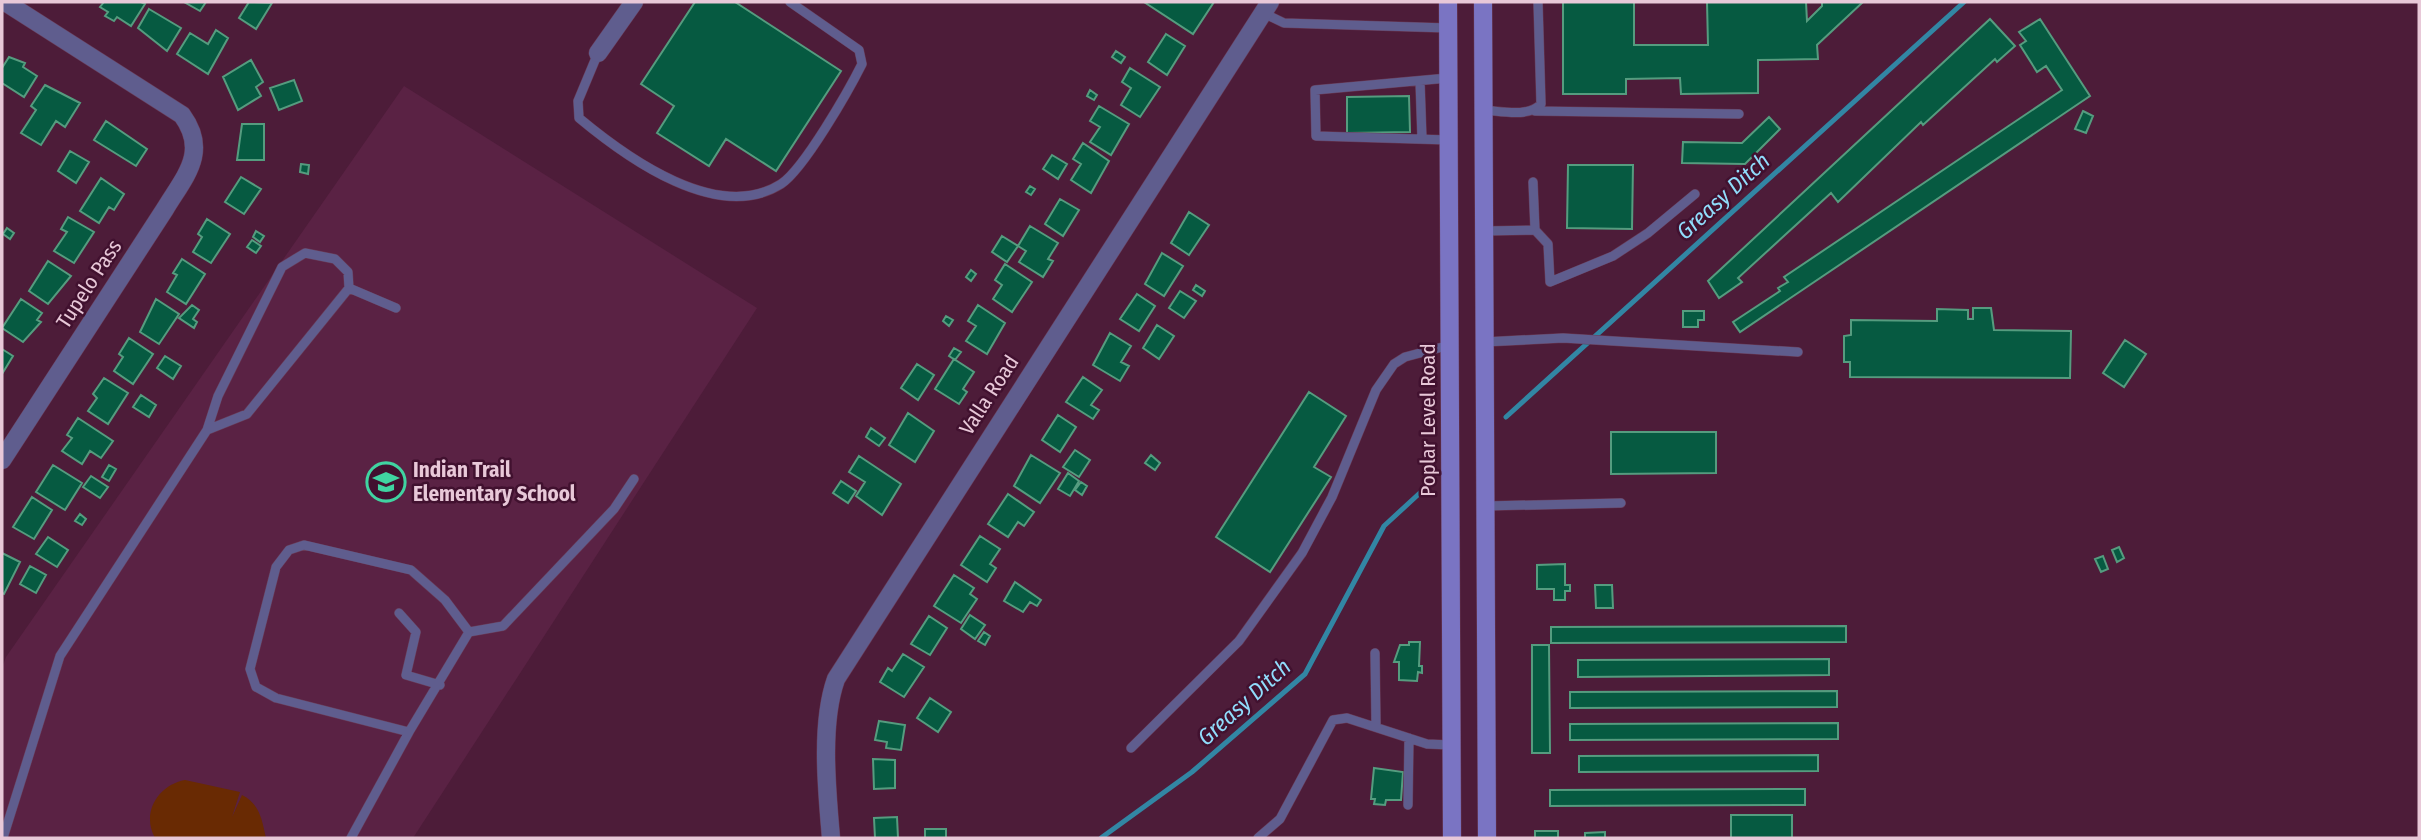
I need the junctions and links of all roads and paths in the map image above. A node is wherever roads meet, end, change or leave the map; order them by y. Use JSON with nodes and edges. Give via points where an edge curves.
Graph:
{"nodes":[{"id":1,"x":5,"y":2,"type":"edge"},
{"id":2,"x":634,"y":2,"type":"edge"},
{"id":3,"x":790,"y":2,"type":"edge"},
{"id":4,"x":1448,"y":2,"type":"edge"},
{"id":5,"x":1483,"y":2,"type":"edge"},
{"id":6,"x":1538,"y":2,"type":"edge"},
{"id":7,"x":1267,"y":7,"type":"edge"},
{"id":8,"x":1448,"y":28,"type":"junction"},
{"id":9,"x":598,"y":53,"type":"joint"},
{"id":10,"x":1448,"y":78,"type":"junction"},
{"id":11,"x":1420,"y":81,"type":"junction"},
{"id":12,"x":1483,"y":110,"type":"junction"},
{"id":13,"x":1535,"y":111,"type":"junction"},
{"id":14,"x":1739,"y":114,"type":"dead end"},
{"id":15,"x":1422,"y":139,"type":"junction"},
{"id":16,"x":1449,"y":140,"type":"junction"},
{"id":17,"x":1533,"y":182,"type":"dead end"},
{"id":18,"x":1695,"y":194,"type":"dead end"},
{"id":19,"x":1484,"y":230,"type":"junction"},
{"id":20,"x":1535,"y":230,"type":"junction"},
{"id":21,"x":349,"y":288,"type":"junction"},
{"id":22,"x":396,"y":308,"type":"dead end"},
{"id":23,"x":1484,"y":342,"type":"junction"},
{"id":24,"x":1450,"y":345,"type":"junction"},
{"id":25,"x":1798,"y":352,"type":"dead end"},
{"id":26,"x":207,"y":430,"type":"junction"},
{"id":27,"x":2,"y":460,"type":"edge"},
{"id":28,"x":634,"y":479,"type":"dead end"},
{"id":29,"x":1621,"y":503,"type":"dead end"},
{"id":30,"x":1485,"y":506,"type":"junction"},
{"id":31,"x":399,"y":613,"type":"dead end"},
{"id":32,"x":469,"y":632,"type":"junction"},
{"id":33,"x":1376,"y":653,"type":"dead end"},
{"id":34,"x":440,"y":685,"type":"junction"},
{"id":35,"x":1376,"y":725,"type":"junction"},
{"id":36,"x":409,"y":732,"type":"junction"},
{"id":37,"x":1409,"y":738,"type":"junction"},
{"id":38,"x":1451,"y":745,"type":"junction"},
{"id":39,"x":1131,"y":748,"type":"dead end"},
{"id":40,"x":1408,"y":805,"type":"dead end"},
{"id":41,"x":3,"y":838,"type":"edge"},
{"id":42,"x":351,"y":838,"type":"edge"},
{"id":43,"x":831,"y":838,"type":"edge"},
{"id":44,"x":1258,"y":838,"type":"edge"},
{"id":45,"x":1452,"y":838,"type":"edge"},
{"id":46,"x":1487,"y":838,"type":"edge"}],
"edges":[{"from":1,"to":27,"type":"street","name":"Tupelo Pass","via":[[174,108],[191,127],[195,153],[190,168]]},
{"from":2,"to":9,"type":"street"},
{"from":3,"to":9,"type":"lane","via":[[859,50],[862,64],[802,161],[782,183],[754,195],[732,199],[683,186],[606,140],[579,118],[578,101]]},
{"from":4,"to":8,"type":"main road","name":"Poplar Level Road"},
{"from":5,"to":12,"type":"main road"},
{"from":6,"to":13,"type":"lane","via":[[1541,104]]},
{"from":7,"to":8,"type":"lane","via":[[1284,23]]},
{"from":7,"to":43,"type":"street","name":"Valla Road","via":[[836,679],[830,703],[827,768]]},
{"from":8,"to":10,"type":"main road","name":"Poplar Level Road"},
{"from":10,"to":11,"type":"lane"},
{"from":10,"to":16,"type":"main road","name":"Poplar Level Road"},
{"from":11,"to":15,"type":"lane"},
{"from":11,"to":15,"type":"lane","via":[[1315,90],[1316,136]]},
{"from":12,"to":13,"type":"lane"},
{"from":12,"to":19,"type":"main road"},
{"from":13,"to":14,"type":"lane"},
{"from":15,"to":16,"type":"lane"},
{"from":16,"to":24,"type":"main road","name":"Poplar Level Road"},
{"from":17,"to":20,"type":"lane"},
{"from":18,"to":20,"type":"lane","via":[[1613,256],[1550,282],[1548,244]]},
{"from":19,"to":20,"type":"lane"},
{"from":19,"to":23,"type":"main road"},
{"from":21,"to":22,"type":"lane"},
{"from":21,"to":26,"type":"lane","via":[[247,414]]},
{"from":21,"to":26,"type":"lane","via":[[348,272],[335,259],[305,253],[282,267],[218,396]]},
{"from":23,"to":25,"type":"lane","via":[[1570,338]]},
{"from":23,"to":30,"type":"main road"},
{"from":24,"to":38,"type":"main road","name":"Poplar Level Road"},
{"from":24,"to":39,"type":"lane","via":[[1394,364],[1376,390],[1303,553],[1239,641]]},
{"from":26,"to":41,"type":"lane","via":[[60,656]]},
{"from":28,"to":32,"type":"lane","via":[[614,509],[503,626]]},
{"from":29,"to":30,"type":"lane"},
{"from":30,"to":46,"type":"main road"},
{"from":31,"to":34,"type":"lane","via":[[416,632],[406,675]]},
{"from":32,"to":34,"type":"lane"},
{"from":32,"to":36,"type":"lane","via":[[445,600],[411,570],[304,545],[289,550],[276,567],[250,669],[256,687],[276,698]]},
{"from":33,"to":35,"type":"lane"},
{"from":34,"to":36,"type":"lane"},
{"from":35,"to":37,"type":"lane"},
{"from":35,"to":44,"type":"lane","via":[[1347,718],[1333,720],[1280,819]]},
{"from":36,"to":42,"type":"lane"},
{"from":37,"to":38,"type":"lane"},
{"from":37,"to":40,"type":"lane"},
{"from":38,"to":45,"type":"main road","name":"Poplar Level Road"}]}
